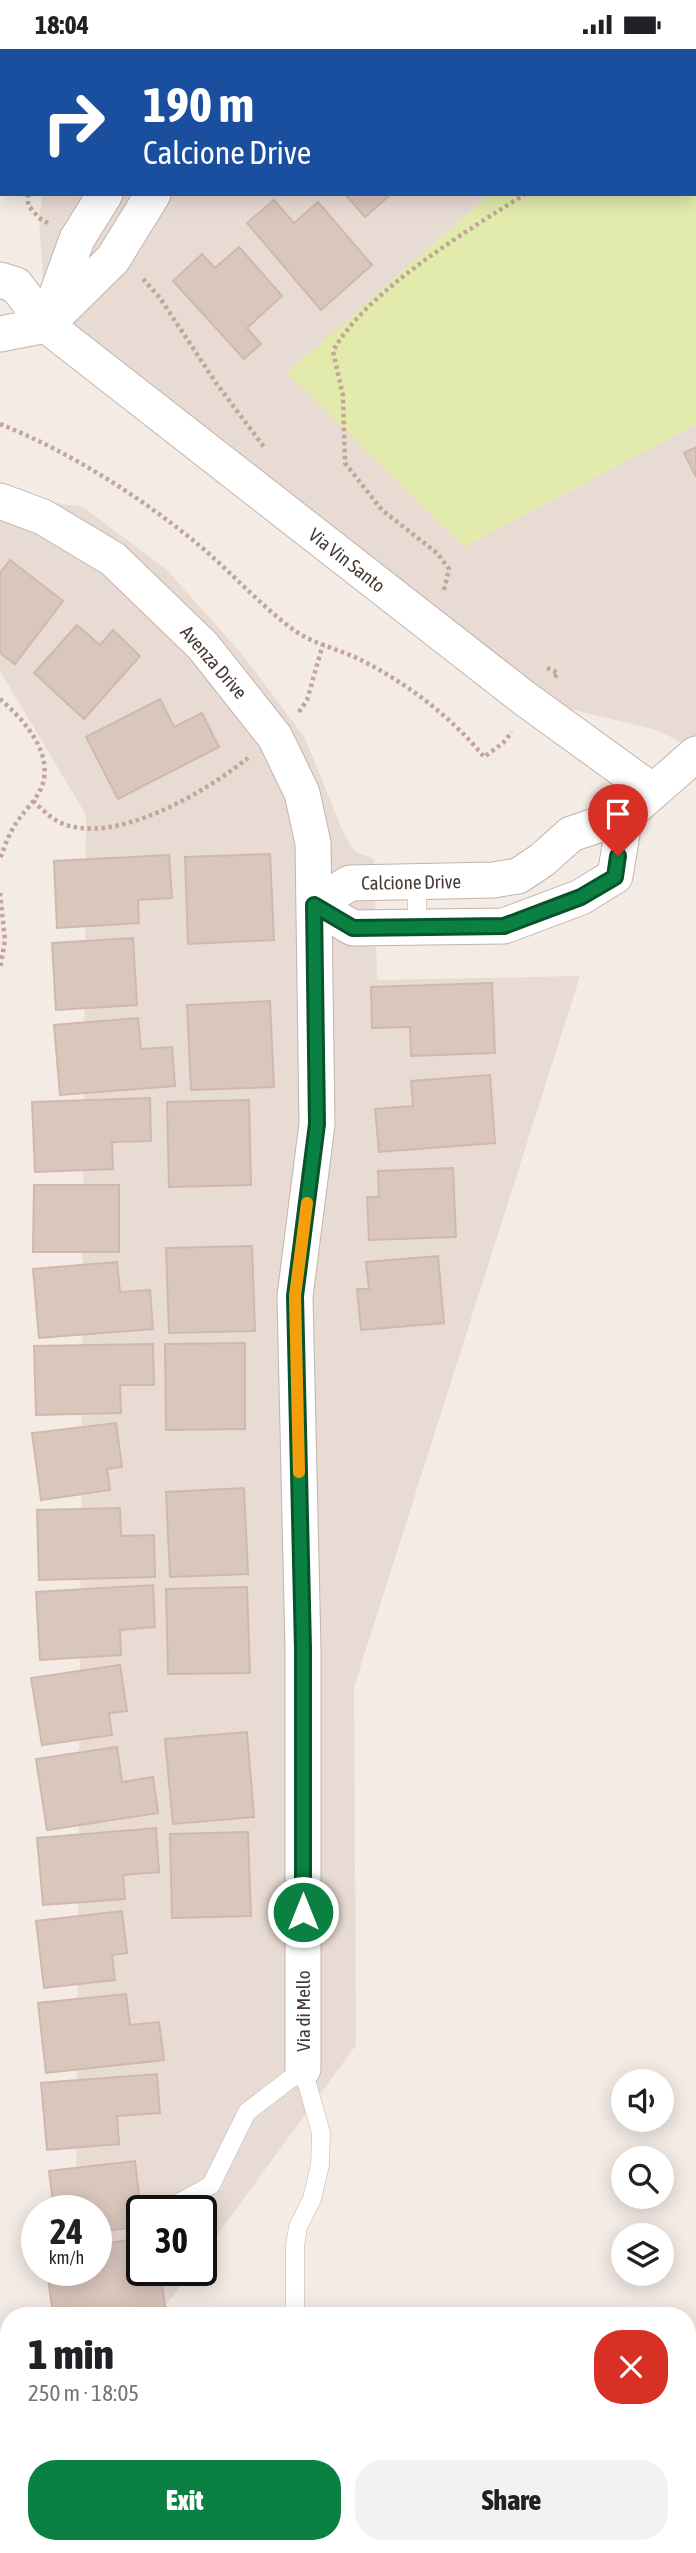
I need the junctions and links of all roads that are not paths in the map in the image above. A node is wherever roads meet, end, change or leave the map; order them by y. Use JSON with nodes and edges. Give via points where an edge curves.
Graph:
{"nodes":[{"id":1,"x":104,"y":196,"type":"edge"},
{"id":2,"x":152,"y":196,"type":"edge"},
{"id":3,"x":0,"y":280,"type":"edge"},
{"id":4,"x":46,"y":325,"type":"junction"},
{"id":5,"x":0,"y":334,"type":"edge"},
{"id":6,"x":0,"y":501,"type":"edge"},
{"id":7,"x":696,"y":754,"type":"edge"},
{"id":8,"x":651,"y":790,"type":"junction"},
{"id":9,"x":696,"y":790,"type":"edge"},
{"id":10,"x":625,"y":816,"type":"junction"},
{"id":11,"x":417,"y":881,"type":"junction"},
{"id":12,"x":314,"y":905,"type":"junction"},
{"id":13,"x":417,"y":927,"type":"junction"},
{"id":14,"x":303,"y":2069,"type":"junction"},
{"id":15,"x":193,"y":2195,"type":"edge"},
{"id":16,"x":295,"y":2307,"type":"edge"}],
"edges":[{"from":1,"to":4,"type":"street","via":[[78,239]]},
{"from":2,"to":4,"type":"street","via":[[113,260]]},
{"from":3,"to":4,"type":"street","name":"Via Vin Santo","via":[[16,285]]},
{"from":4,"to":5,"type":"street"},
{"from":4,"to":8,"type":"street","name":"Via Vin Santo","via":[[524,698]]},
{"from":6,"to":12,"type":"street","name":"Avenza Drive","via":[[43,517],[113,559],[203,646],[275,737],[302,793],[310,830]]},
{"from":7,"to":8,"type":"street","name":"Calcione Drive"},
{"from":8,"to":9,"type":"street"},
{"from":8,"to":10,"type":"street","name":"Calcione Drive"},
{"from":10,"to":11,"type":"street","name":"Calcione Drive","via":[[571,834],[518,876]]},
{"from":10,"to":13,"type":"street","via":[[615,877],[581,897],[504,926]]},
{"from":11,"to":12,"type":"street","name":"Calcione Drive","via":[[350,883]]},
{"from":11,"to":13,"type":"lane"},
{"from":12,"to":13,"type":"street","via":[[353,928]]},
{"from":12,"to":14,"type":"street","name":"Via di Mello","via":[[317,1124],[295,1296],[303,1649]]},
{"from":14,"to":15,"type":"lane","via":[[247,2112],[211,2185]]},
{"from":14,"to":16,"type":"lane","via":[[321,2133],[320,2165],[296,2236]]}]}
